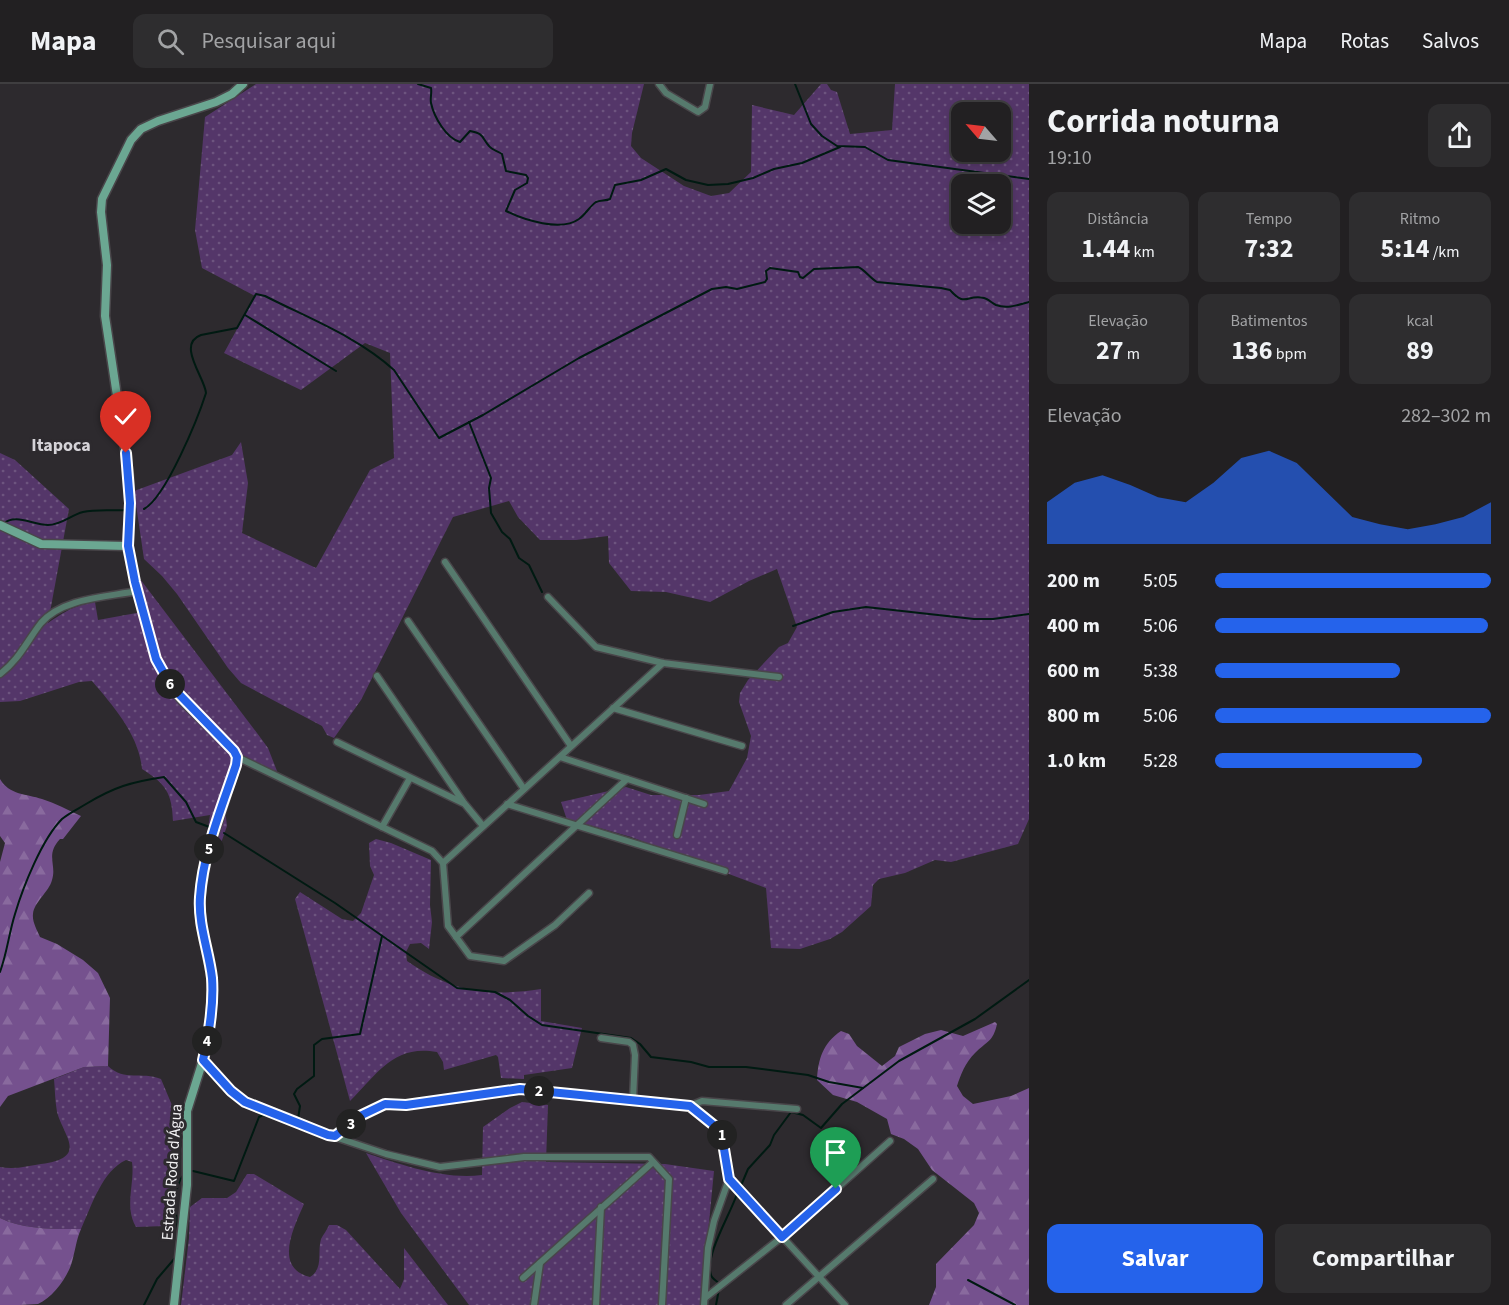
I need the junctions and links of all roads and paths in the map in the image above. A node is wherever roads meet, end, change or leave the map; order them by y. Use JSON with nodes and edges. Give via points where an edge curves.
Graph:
{"nodes":[{"id":1,"x":243,"y":84,"type":"edge"},
{"id":2,"x":659,"y":84,"type":"edge"},
{"id":3,"x":710,"y":84,"type":"edge"},
{"id":4,"x":0,"y":525,"type":"edge"},
{"id":5,"x":128,"y":546,"type":"junction"},
{"id":6,"x":446,"y":562,"type":"dead end"},
{"id":7,"x":137,"y":591,"type":"junction"},
{"id":8,"x":548,"y":597,"type":"dead end"},
{"id":9,"x":408,"y":621,"type":"dead end"},
{"id":10,"x":663,"y":663,"type":"junction"},
{"id":11,"x":0,"y":674,"type":"edge"},
{"id":12,"x":377,"y":676,"type":"dead end"},
{"id":13,"x":779,"y":677,"type":"dead end"},
{"id":14,"x":613,"y":708,"type":"junction"},
{"id":15,"x":337,"y":742,"type":"dead end"},
{"id":16,"x":571,"y":746,"type":"junction"},
{"id":17,"x":742,"y":746,"type":"dead end"},
{"id":18,"x":237,"y":757,"type":"junction"},
{"id":19,"x":560,"y":757,"type":"junction"},
{"id":20,"x":410,"y":778,"type":"junction"},
{"id":21,"x":627,"y":779,"type":"junction"},
{"id":22,"x":524,"y":789,"type":"junction"},
{"id":23,"x":686,"y":798,"type":"junction"},
{"id":24,"x":464,"y":803,"type":"junction"},
{"id":25,"x":507,"y":804,"type":"junction"},
{"id":26,"x":704,"y":804,"type":"dead end"},
{"id":27,"x":577,"y":825,"type":"junction"},
{"id":28,"x":483,"y":826,"type":"junction"},
{"id":29,"x":382,"y":827,"type":"junction"},
{"id":30,"x":677,"y":835,"type":"dead end"},
{"id":31,"x":443,"y":862,"type":"junction"},
{"id":32,"x":725,"y":871,"type":"dead end"},
{"id":33,"x":589,"y":893,"type":"dead end"},
{"id":34,"x":456,"y":937,"type":"junction"},
{"id":35,"x":601,"y":1038,"type":"dead end"},
{"id":36,"x":203,"y":1060,"type":"junction"},
{"id":37,"x":633,"y":1100,"type":"junction"},
{"id":38,"x":690,"y":1106,"type":"junction"},
{"id":39,"x":797,"y":1109,"type":"dead end"},
{"id":40,"x":328,"y":1135,"type":"junction"},
{"id":41,"x":890,"y":1142,"type":"dead end"},
{"id":42,"x":654,"y":1162,"type":"junction"},
{"id":43,"x":729,"y":1179,"type":"junction"},
{"id":44,"x":933,"y":1179,"type":"dead end"},
{"id":45,"x":601,"y":1207,"type":"junction"},
{"id":46,"x":782,"y":1237,"type":"junction"},
{"id":47,"x":540,"y":1263,"type":"junction"},
{"id":48,"x":819,"y":1277,"type":"junction"},
{"id":49,"x":523,"y":1278,"type":"dead end"},
{"id":50,"x":705,"y":1302,"type":"edge"},
{"id":51,"x":174,"y":1305,"type":"edge"},
{"id":52,"x":534,"y":1305,"type":"edge"},
{"id":53,"x":596,"y":1305,"type":"edge"},
{"id":54,"x":662,"y":1305,"type":"edge"},
{"id":55,"x":786,"y":1305,"type":"edge"},
{"id":56,"x":845,"y":1305,"type":"edge"}],
"edges":[{"from":1,"to":5,"type":"street","via":[[216,102],[141,129],[102,199],[107,265],[105,316],[126,453]]},
{"from":2,"to":3,"type":"street","via":[[666,93],[698,112],[705,107]]},
{"from":4,"to":5,"type":"street","via":[[41,544]]},
{"from":5,"to":7,"type":"street"},
{"from":6,"to":16,"type":"street"},
{"from":7,"to":11,"type":"street","via":[[56,611],[42,622],[17,659]]},
{"from":7,"to":18,"type":"street","via":[[156,659],[171,686]]},
{"from":8,"to":10,"type":"street","via":[[596,647]]},
{"from":9,"to":22,"type":"street"},
{"from":10,"to":13,"type":"street"},
{"from":10,"to":14,"type":"street"},
{"from":12,"to":24,"type":"street"},
{"from":14,"to":16,"type":"street"},
{"from":14,"to":17,"type":"street"},
{"from":15,"to":20,"type":"street"},
{"from":16,"to":19,"type":"street"},
{"from":18,"to":29,"type":"street"},
{"from":18,"to":36,"type":"street","name":"Estrada Roda d'Água","via":[[207,856],[200,897],[212,993]]},
{"from":19,"to":21,"type":"street"},
{"from":19,"to":22,"type":"street"},
{"from":20,"to":24,"type":"street"},
{"from":20,"to":29,"type":"street"},
{"from":21,"to":23,"type":"street"},
{"from":21,"to":27,"type":"street"},
{"from":22,"to":25,"type":"street"},
{"from":23,"to":26,"type":"street"},
{"from":23,"to":30,"type":"street"},
{"from":24,"to":28,"type":"street"},
{"from":25,"to":27,"type":"street"},
{"from":25,"to":28,"type":"street"},
{"from":27,"to":32,"type":"street"},
{"from":27,"to":34,"type":"street"},
{"from":28,"to":31,"type":"street"},
{"from":29,"to":31,"type":"street","via":[[432,852]]},
{"from":31,"to":34,"type":"street","via":[[448,926]]},
{"from":33,"to":34,"type":"street","via":[[555,925],[504,960],[470,956]]},
{"from":35,"to":37,"type":"street","via":[[633,1045]]},
{"from":36,"to":40,"type":"street","via":[[245,1102]]},
{"from":36,"to":51,"type":"street","name":"Estrada Roda d'Água","via":[[187,1111],[187,1185]]},
{"from":37,"to":38,"type":"street"},
{"from":37,"to":40,"type":"street","via":[[520,1089],[406,1105],[385,1104],[360,1116],[340,1133]]},
{"from":38,"to":39,"type":"street","via":[[702,1101]]},
{"from":38,"to":43,"type":"street","via":[[721,1131]]},
{"from":40,"to":42,"type":"street","via":[[440,1167],[524,1157],[649,1157]]},
{"from":41,"to":46,"type":"street"},
{"from":42,"to":45,"type":"street"},
{"from":42,"to":54,"type":"street","via":[[669,1179]]},
{"from":43,"to":46,"type":"street"},
{"from":43,"to":50,"type":"street","via":[[708,1248]]},
{"from":44,"to":48,"type":"street"},
{"from":45,"to":47,"type":"street"},
{"from":45,"to":53,"type":"street"},
{"from":46,"to":48,"type":"street"},
{"from":46,"to":50,"type":"street"},
{"from":47,"to":49,"type":"street"},
{"from":47,"to":52,"type":"street"},
{"from":48,"to":55,"type":"street"},
{"from":48,"to":56,"type":"street"}]}
